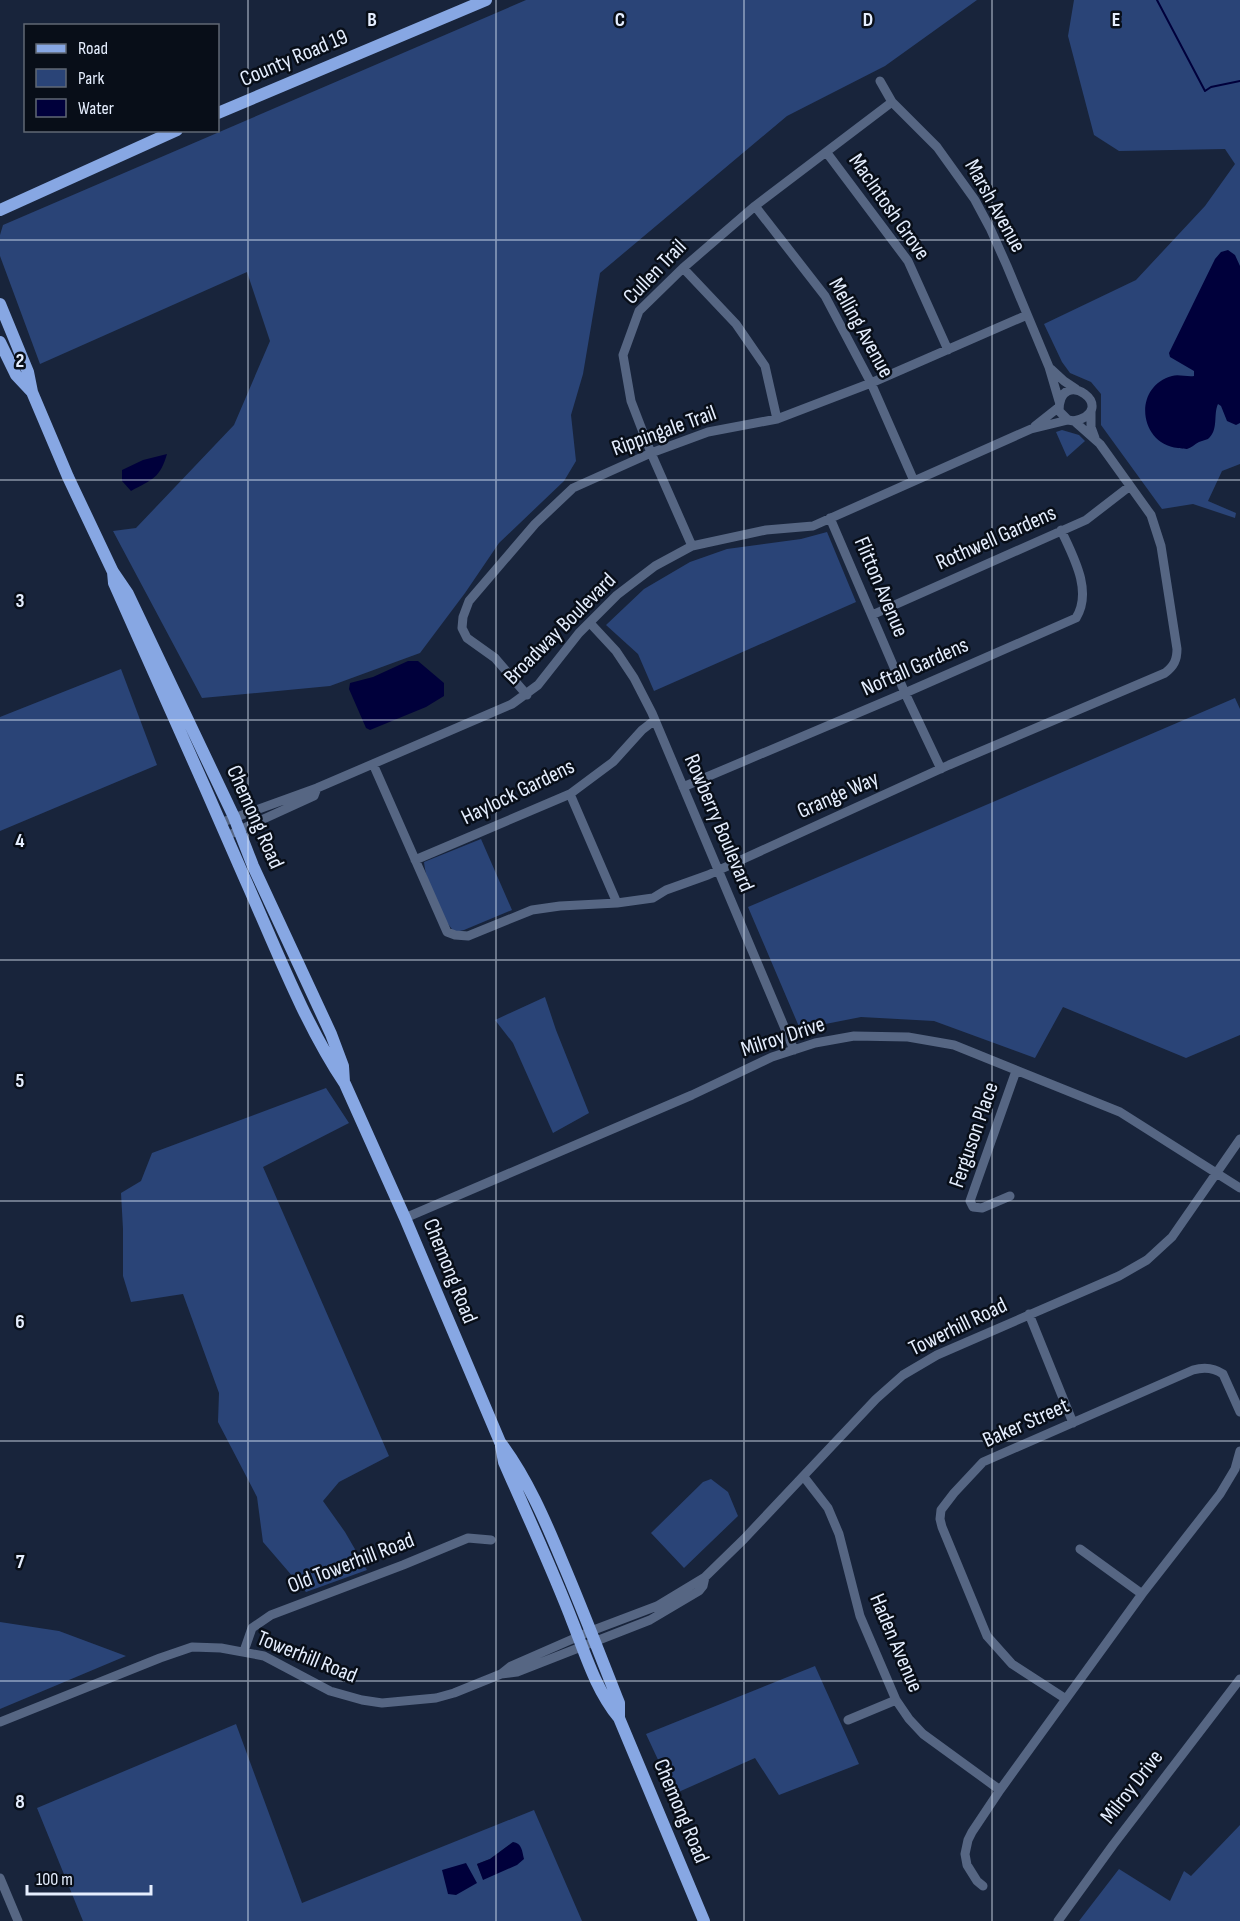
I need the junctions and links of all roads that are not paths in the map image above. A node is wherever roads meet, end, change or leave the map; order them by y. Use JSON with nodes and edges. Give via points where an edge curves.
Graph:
{"nodes":[{"id":1,"x":486,"y":0,"type":"edge"},
{"id":2,"x":880,"y":81,"type":"dead end"},
{"id":3,"x":892,"y":102,"type":"junction"},
{"id":4,"x":219,"y":113,"type":"edge"},
{"id":5,"x":173,"y":132,"type":"edge"},
{"id":6,"x":827,"y":153,"type":"junction"},
{"id":7,"x":755,"y":206,"type":"junction"},
{"id":8,"x":0,"y":210,"type":"edge"},
{"id":9,"x":683,"y":268,"type":"junction"},
{"id":10,"x":0,"y":304,"type":"edge"},
{"id":11,"x":1027,"y":315,"type":"junction"},
{"id":12,"x":0,"y":342,"type":"edge"},
{"id":13,"x":948,"y":350,"type":"junction"},
{"id":14,"x":1049,"y":368,"type":"junction"},
{"id":15,"x":871,"y":383,"type":"junction"},
{"id":16,"x":1076,"y":389,"type":"junction"},
{"id":17,"x":32,"y":392,"type":"junction"},
{"id":18,"x":1059,"y":404,"type":"junction"},
{"id":19,"x":1090,"y":411,"type":"junction"},
{"id":20,"x":777,"y":419,"type":"junction"},
{"id":21,"x":1071,"y":420,"type":"junction"},
{"id":22,"x":1031,"y":429,"type":"junction"},
{"id":23,"x":1095,"y":441,"type":"junction"},
{"id":24,"x":651,"y":453,"type":"junction"},
{"id":25,"x":914,"y":481,"type":"junction"},
{"id":26,"x":1131,"y":486,"type":"junction"},
{"id":27,"x":830,"y":518,"type":"junction"},
{"id":28,"x":1061,"y":530,"type":"junction"},
{"id":29,"x":692,"y":546,"type":"junction"},
{"id":30,"x":113,"y":572,"type":"junction"},
{"id":31,"x":872,"y":615,"type":"junction"},
{"id":32,"x":590,"y":623,"type":"junction"},
{"id":33,"x":905,"y":693,"type":"junction"},
{"id":34,"x":527,"y":694,"type":"junction"},
{"id":35,"x":655,"y":720,"type":"junction"},
{"id":36,"x":373,"y":764,"type":"junction"},
{"id":37,"x":941,"y":769,"type":"junction"},
{"id":38,"x":683,"y":787,"type":"junction"},
{"id":39,"x":317,"y":788,"type":"junction"},
{"id":40,"x":570,"y":794,"type":"junction"},
{"id":41,"x":234,"y":817,"type":"junction"},
{"id":42,"x":220,"y":822,"type":"junction"},
{"id":43,"x":239,"y":830,"type":"junction"},
{"id":44,"x":226,"y":836,"type":"junction"},
{"id":45,"x":415,"y":860,"type":"junction"},
{"id":46,"x":717,"y":869,"type":"junction"},
{"id":47,"x":617,"y":903,"type":"junction"},
{"id":48,"x":794,"y":1050,"type":"junction"},
{"id":49,"x":1016,"y":1071,"type":"junction"},
{"id":50,"x":345,"y":1084,"type":"junction"},
{"id":51,"x":1240,"y":1139,"type":"edge"},
{"id":52,"x":1216,"y":1172,"type":"junction"},
{"id":53,"x":1240,"y":1188,"type":"edge"},
{"id":54,"x":1010,"y":1196,"type":"dead end"},
{"id":55,"x":405,"y":1218,"type":"junction"},
{"id":56,"x":1029,"y":1314,"type":"junction"},
{"id":57,"x":1240,"y":1412,"type":"edge"},
{"id":58,"x":1073,"y":1423,"type":"junction"},
{"id":59,"x":500,"y":1442,"type":"junction"},
{"id":60,"x":1240,"y":1451,"type":"edge"},
{"id":61,"x":804,"y":1477,"type":"junction"},
{"id":62,"x":491,"y":1540,"type":"dead end"},
{"id":63,"x":1080,"y":1549,"type":"dead end"},
{"id":64,"x":1142,"y":1594,"type":"junction"},
{"id":65,"x":593,"y":1636,"type":"junction"},
{"id":66,"x":580,"y":1642,"type":"junction"},
{"id":67,"x":244,"y":1651,"type":"junction"},
{"id":68,"x":1240,"y":1679,"type":"edge"},
{"id":69,"x":1066,"y":1699,"type":"junction"},
{"id":70,"x":896,"y":1700,"type":"junction"},
{"id":71,"x":619,"y":1718,"type":"junction"},
{"id":72,"x":848,"y":1720,"type":"dead end"},
{"id":73,"x":0,"y":1722,"type":"edge"},
{"id":74,"x":1000,"y":1790,"type":"junction"},
{"id":75,"x":0,"y":1878,"type":"edge"},
{"id":76,"x":982,"y":1886,"type":"dead end"},
{"id":77,"x":18,"y":1921,"type":"edge"},
{"id":78,"x":704,"y":1921,"type":"edge"},
{"id":79,"x":1058,"y":1921,"type":"edge"}],
"edges":[{"from":1,"to":4,"type":"main road","name":"County Road 19"},
{"from":2,"to":3,"type":"street","name":"Marsh Avenue"},
{"from":3,"to":6,"type":"street","name":"Cullen Trail"},
{"from":3,"to":11,"type":"street","name":"Marsh Avenue","via":[[937,147],[975,200]]},
{"from":5,"to":8,"type":"main road"},
{"from":6,"to":7,"type":"street","name":"Cullen Trail"},
{"from":6,"to":13,"type":"street","name":"MacIntosh Grove","via":[[908,261]]},
{"from":7,"to":9,"type":"street","name":"Cullen Trail"},
{"from":7,"to":15,"type":"street","name":"Melling Avenue","via":[[825,296]]},
{"from":9,"to":20,"type":"street","via":[[736,324],[765,366]]},
{"from":9,"to":24,"type":"street","name":"Cullen Trail","via":[[639,311],[623,355],[632,401]]},
{"from":10,"to":17,"type":"main road","name":"Chemong Road","via":[[28,372]]},
{"from":11,"to":13,"type":"street","name":"Rippingale Trail"},
{"from":11,"to":14,"type":"street","name":"Marsh Avenue"},
{"from":12,"to":17,"type":"main road","name":"Chemong Road","via":[[16,375]]},
{"from":13,"to":15,"type":"street","name":"Rippingale Trail"},
{"from":14,"to":16,"type":"street","name":"Marsh Avenue"},
{"from":14,"to":18,"type":"street","name":"Marsh Avenue"},
{"from":15,"to":20,"type":"street","name":"Rippingale Trail"},
{"from":15,"to":25,"type":"street","name":"Melling Avenue"},
{"from":16,"to":18,"type":"street","via":[[1067,392]]},
{"from":16,"to":19,"type":"street","via":[[1086,393],[1091,401]]},
{"from":17,"to":30,"type":"main road","name":"Chemong Road"},
{"from":18,"to":21,"type":"street","via":[[1062,416]]},
{"from":18,"to":22,"type":"street","name":"Broadway Boulevard"},
{"from":19,"to":21,"type":"street","via":[[1084,419]]},
{"from":19,"to":23,"type":"street"},
{"from":20,"to":24,"type":"street","name":"Rippingale Trail","via":[[708,432]]},
{"from":21,"to":22,"type":"street","name":"Broadway Boulevard"},
{"from":21,"to":23,"type":"street","name":"Grange Way"},
{"from":22,"to":25,"type":"street","name":"Broadway Boulevard"},
{"from":23,"to":26,"type":"street","name":"Grange Way"},
{"from":24,"to":29,"type":"street","name":"Cullen Trail"},
{"from":24,"to":34,"type":"street","name":"Rippingale Trail","via":[[573,488],[535,524],[469,601],[462,628],[467,638],[495,658]]},
{"from":25,"to":27,"type":"street","name":"Broadway Boulevard"},
{"from":26,"to":28,"type":"street","name":"Rothwell Gardens","via":[[1086,520]]},
{"from":26,"to":37,"type":"street","name":"Grange Way","via":[[1151,515],[1161,546],[1177,649],[1173,667]]},
{"from":27,"to":29,"type":"street","name":"Broadway Boulevard","via":[[813,526],[755,532]]},
{"from":27,"to":31,"type":"street","name":"Flitton Avenue"},
{"from":28,"to":31,"type":"street","name":"Rothwell Gardens"},
{"from":28,"to":33,"type":"street","name":"Noftall Gardens","via":[[1084,596],[1076,618]]},
{"from":29,"to":32,"type":"street","name":"Broadway Boulevard","via":[[645,573]]},
{"from":30,"to":41,"type":"main road","name":"Chemong Road","via":[[128,594]]},
{"from":30,"to":42,"type":"main road","name":"Chemong Road","via":[[114,583]]},
{"from":31,"to":33,"type":"street","name":"Flitton Avenue"},
{"from":32,"to":34,"type":"street","name":"Broadway Boulevard"},
{"from":32,"to":35,"type":"street","name":"Rowberry Boulevard","via":[[616,651]]},
{"from":33,"to":37,"type":"street","name":"Flitton Avenue"},
{"from":33,"to":38,"type":"street","name":"Noftall Gardens"},
{"from":34,"to":36,"type":"street","name":"Broadway Boulevard"},
{"from":35,"to":38,"type":"street","name":"Rowberry Boulevard"},
{"from":35,"to":40,"type":"street","name":"Haylock Gardens","via":[[613,762]]},
{"from":36,"to":39,"type":"street","name":"Broadway Boulevard"},
{"from":36,"to":45,"type":"street","name":"Grange Way"},
{"from":37,"to":46,"type":"street","name":"Grange Way"},
{"from":38,"to":46,"type":"street","name":"Rowberry Boulevard"},
{"from":39,"to":41,"type":"street","name":"Broadway Boulevard"},
{"from":39,"to":43,"type":"street","name":"Broadway Boulevard","via":[[314,796]]},
{"from":40,"to":45,"type":"street","name":"Haylock Gardens"},
{"from":40,"to":47,"type":"street"},
{"from":41,"to":42,"type":"street","name":"Broadway Boulevard"},
{"from":41,"to":43,"type":"main road","name":"Chemong Road"},
{"from":42,"to":44,"type":"main road","name":"Chemong Road"},
{"from":43,"to":44,"type":"street","name":"Broadway Boulevard"},
{"from":43,"to":50,"type":"main road","name":"Chemong Road","via":[[331,1034]]},
{"from":44,"to":50,"type":"main road","name":"Chemong Road","via":[[307,1015]]},
{"from":45,"to":47,"type":"street","name":"Grange Way","via":[[447,932],[455,935],[468,936],[532,910]]},
{"from":46,"to":47,"type":"street","name":"Grange Way","via":[[653,898]]},
{"from":46,"to":48,"type":"street","name":"Rowberry Boulevard"},
{"from":48,"to":49,"type":"street","name":"Milroy Drive","via":[[854,1036],[908,1036],[954,1045]]},
{"from":48,"to":55,"type":"street","name":"Milroy Drive"},
{"from":49,"to":52,"type":"street","name":"Milroy Drive","via":[[1120,1112]]},
{"from":49,"to":54,"type":"street","name":"Ferguson Place","via":[[970,1201],[973,1207],[982,1208]]},
{"from":50,"to":55,"type":"main road","name":"Chemong Road"},
{"from":51,"to":52,"type":"street","name":"Towerhill Road"},
{"from":52,"to":53,"type":"street","name":"Milroy Drive"},
{"from":52,"to":56,"type":"street","name":"Towerhill Road","via":[[1172,1237],[1147,1260]]},
{"from":55,"to":59,"type":"main road","name":"Chemong Road"},
{"from":56,"to":58,"type":"street"},
{"from":56,"to":61,"type":"street","name":"Towerhill Road","via":[[937,1355],[903,1375]]},
{"from":57,"to":58,"type":"street","name":"Baker Street","via":[[1222,1374],[1204,1367]]},
{"from":58,"to":69,"type":"street","name":"Baker Street","via":[[983,1462],[940,1510],[940,1519],[987,1636],[1012,1664]]},
{"from":59,"to":65,"type":"main road","name":"Chemong Road","via":[[539,1510]]},
{"from":59,"to":66,"type":"main road","name":"Chemong Road","via":[[504,1462]]},
{"from":60,"to":64,"type":"street","via":[[1235,1469],[1220,1494]]},
{"from":61,"to":65,"type":"street","name":"Towerhill Road","via":[[705,1577],[657,1606]]},
{"from":61,"to":70,"type":"street","name":"Haden Avenue","via":[[828,1508],[860,1616]]},
{"from":62,"to":67,"type":"street","name":"Old Towerhill Road","via":[[468,1538],[271,1615],[252,1628]]},
{"from":63,"to":64,"type":"street"},
{"from":64,"to":69,"type":"street"},
{"from":65,"to":66,"type":"street","name":"Towerhill Road"},
{"from":65,"to":71,"type":"main road","name":"Chemong Road","via":[[619,1703]]},
{"from":66,"to":67,"type":"street","name":"Towerhill Road","via":[[511,1666],[454,1693],[382,1703],[330,1691],[264,1656]]},
{"from":66,"to":71,"type":"main road","name":"Chemong Road","via":[[606,1702]]},
{"from":67,"to":73,"type":"street","name":"Towerhill Road","via":[[192,1647]]},
{"from":68,"to":79,"type":"street","name":"Milroy Drive"},
{"from":69,"to":74,"type":"street"},
{"from":70,"to":72,"type":"street"},
{"from":70,"to":74,"type":"street","name":"Haden Avenue","via":[[923,1734]]},
{"from":71,"to":78,"type":"main road","name":"Chemong Road"},
{"from":74,"to":76,"type":"street","via":[[968,1840],[965,1854],[967,1865]]},
{"from":75,"to":77,"type":"street"}]}
